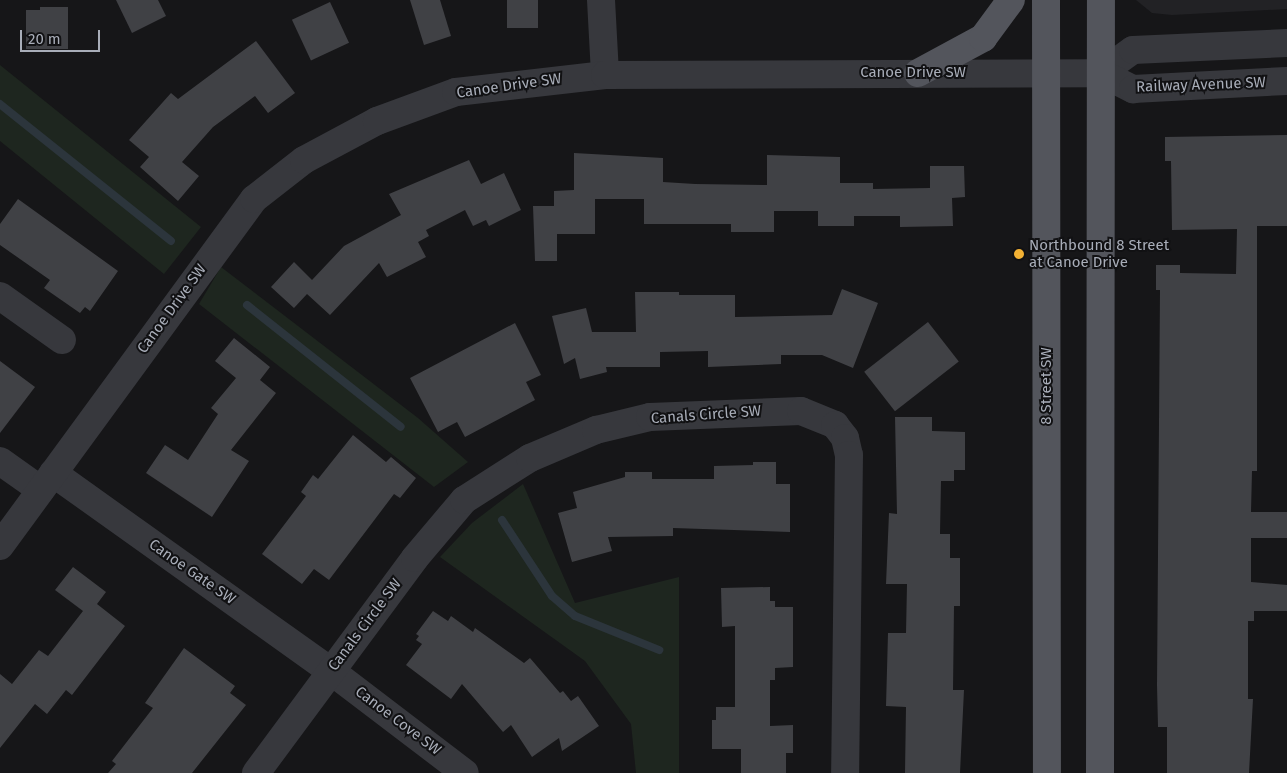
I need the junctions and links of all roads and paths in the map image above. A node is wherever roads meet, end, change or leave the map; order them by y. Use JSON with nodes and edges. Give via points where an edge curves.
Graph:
{"nodes":[{"id":1,"x":601,"y":0,"type":"edge"},
{"id":2,"x":1011,"y":0,"type":"edge"},
{"id":3,"x":1046,"y":0,"type":"edge"},
{"id":4,"x":1101,"y":0,"type":"edge"},
{"id":5,"x":1287,"y":43,"type":"edge"},
{"id":6,"x":918,"y":73,"type":"junction"},
{"id":7,"x":1046,"y":73,"type":"junction"},
{"id":8,"x":1101,"y":73,"type":"junction"},
{"id":9,"x":605,"y":75,"type":"junction"},
{"id":10,"x":1287,"y":81,"type":"edge"},
{"id":11,"x":0,"y":296,"type":"edge"},
{"id":12,"x":62,"y":340,"type":"dead end"},
{"id":13,"x":0,"y":461,"type":"edge"},
{"id":14,"x":47,"y":482,"type":"junction"},
{"id":15,"x":0,"y":546,"type":"edge"},
{"id":16,"x":331,"y":671,"type":"junction"},
{"id":17,"x":256,"y":773,"type":"edge"},
{"id":18,"x":465,"y":773,"type":"edge"},
{"id":19,"x":845,"y":773,"type":"edge"},
{"id":20,"x":1047,"y":773,"type":"edge"},
{"id":21,"x":1100,"y":773,"type":"edge"}],
"edges":[{"from":1,"to":9,"type":"street"},
{"from":2,"to":6,"type":"main road","via":[[983,38]]},
{"from":3,"to":7,"type":"main road","name":"8 Street SW"},
{"from":4,"to":8,"type":"main road"},
{"from":5,"to":8,"type":"street","via":[[1134,50]]},
{"from":6,"to":7,"type":"street","name":"Canoe Drive SW"},
{"from":6,"to":9,"type":"street","name":"Canoe Drive SW"},
{"from":7,"to":8,"type":"street","name":"Canoe Drive SW"},
{"from":7,"to":20,"type":"main road","name":"8 Street SW"},
{"from":8,"to":10,"type":"street","name":"Railway Avenue SW","via":[[1133,89]]},
{"from":8,"to":21,"type":"main road"},
{"from":9,"to":14,"type":"street","name":"Canoe Drive SW","via":[[456,92],[377,121],[304,160],[254,200]]},
{"from":11,"to":12,"type":"street"},
{"from":13,"to":14,"type":"street","name":"Canoe Gate SW"},
{"from":14,"to":15,"type":"street","name":"Canoe Drive SW"},
{"from":14,"to":16,"type":"street","name":"Canoe Gate SW"},
{"from":16,"to":17,"type":"street","name":"Canals Circle SW"},
{"from":16,"to":18,"type":"street","name":"Canoe Cove SW"},
{"from":16,"to":19,"type":"street","name":"Canals Circle SW","via":[[415,558],[464,500],[530,458],[596,430],[650,417],[801,410],[835,425],[845,438],[848,455]]}]}
